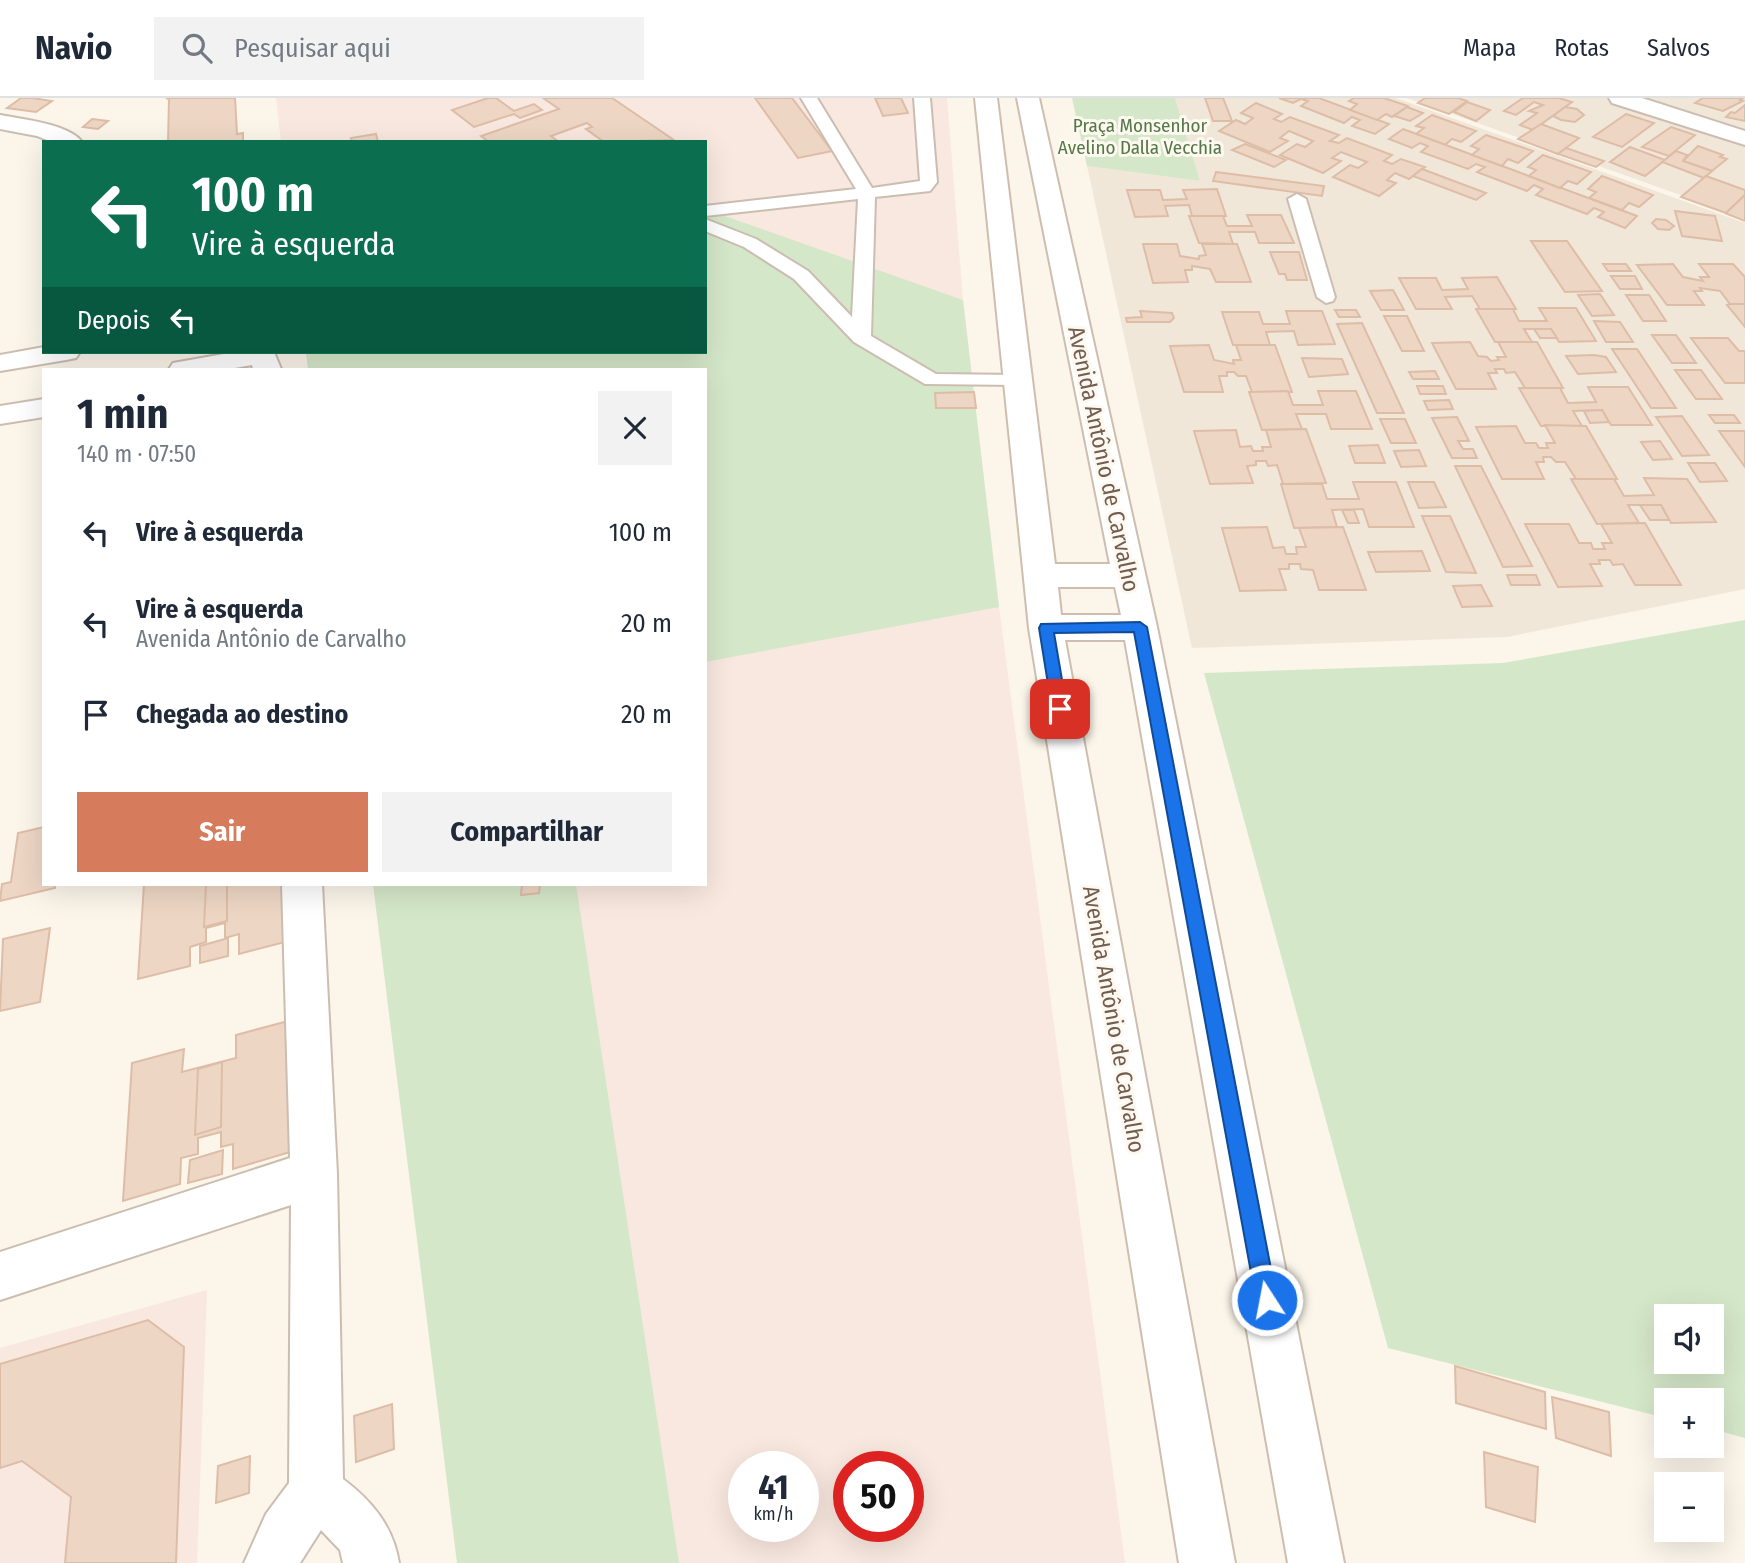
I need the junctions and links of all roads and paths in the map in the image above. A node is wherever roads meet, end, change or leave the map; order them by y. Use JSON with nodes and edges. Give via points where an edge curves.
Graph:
{"nodes":[{"id":1,"x":809,"y":98,"type":"edge"},
{"id":2,"x":922,"y":98,"type":"edge"},
{"id":3,"x":986,"y":98,"type":"edge"},
{"id":4,"x":1028,"y":98,"type":"edge"},
{"id":5,"x":1620,"y":98,"type":"edge"},
{"id":6,"x":0,"y":122,"type":"edge"},
{"id":7,"x":1745,"y":138,"type":"edge"},
{"id":8,"x":66,"y":140,"type":"edge"},
{"id":9,"x":867,"y":194,"type":"junction"},
{"id":10,"x":1297,"y":199,"type":"dead end"},
{"id":11,"x":707,"y":211,"type":"edge"},
{"id":12,"x":707,"y":224,"type":"edge"},
{"id":13,"x":1326,"y":297,"type":"dead end"},
{"id":14,"x":861,"y":338,"type":"junction"},
{"id":15,"x":54,"y":354,"type":"edge"},
{"id":16,"x":0,"y":363,"type":"edge"},
{"id":17,"x":189,"y":368,"type":"edge"},
{"id":18,"x":267,"y":368,"type":"edge"},
{"id":19,"x":1018,"y":381,"type":"junction"},
{"id":20,"x":42,"y":408,"type":"edge"},
{"id":21,"x":0,"y":415,"type":"edge"},
{"id":22,"x":1129,"y":575,"type":"junction"},
{"id":23,"x":1039,"y":576,"type":"junction"},
{"id":24,"x":1140,"y":627,"type":"junction"},
{"id":25,"x":1046,"y":628,"type":"junction"},
{"id":26,"x":302,"y":886,"type":"edge"},
{"id":27,"x":314,"y":1174,"type":"junction"},
{"id":28,"x":0,"y":1276,"type":"edge"},
{"id":29,"x":316,"y":1492,"type":"junction"},
{"id":30,"x":272,"y":1563,"type":"edge"},
{"id":31,"x":371,"y":1563,"type":"edge"},
{"id":32,"x":1207,"y":1563,"type":"edge"},
{"id":33,"x":1316,"y":1563,"type":"edge"}],
"edges":[{"from":1,"to":9,"type":"lane"},
{"from":2,"to":9,"type":"lane","via":[[928,185]]},
{"from":3,"to":19,"type":"main road","name":"Avenida Antônio de Carvalho"},
{"from":4,"to":22,"type":"main road","name":"Avenida Antônio de Carvalho"},
{"from":5,"to":7,"type":"main road"},
{"from":6,"to":8,"type":"main road","via":[[43,130]]},
{"from":9,"to":11,"type":"lane"},
{"from":9,"to":14,"type":"lane"},
{"from":10,"to":13,"type":"lane"},
{"from":12,"to":14,"type":"lane","via":[[750,243],[802,275]]},
{"from":14,"to":19,"type":"lane","via":[[932,380]]},
{"from":15,"to":16,"type":"main road"},
{"from":17,"to":18,"type":"main road","via":[[258,356],[264,358]]},
{"from":19,"to":23,"type":"main road","name":"Avenida Antônio de Carvalho"},
{"from":20,"to":21,"type":"main road"},
{"from":22,"to":23,"type":"main road"},
{"from":22,"to":24,"type":"main road","name":"Avenida Antônio de Carvalho"},
{"from":23,"to":25,"type":"main road","name":"Avenida Antônio de Carvalho"},
{"from":24,"to":25,"type":"main road"},
{"from":24,"to":33,"type":"main road","name":"Avenida Antônio de Carvalho"},
{"from":25,"to":32,"type":"main road","name":"Avenida Antônio de Carvalho"},
{"from":26,"to":27,"type":"main road"},
{"from":27,"to":28,"type":"main road"},
{"from":27,"to":29,"type":"main road"},
{"from":29,"to":30,"type":"main road","via":[[285,1532]]},
{"from":29,"to":31,"type":"main road","via":[[348,1516],[371,1550]]}]}
